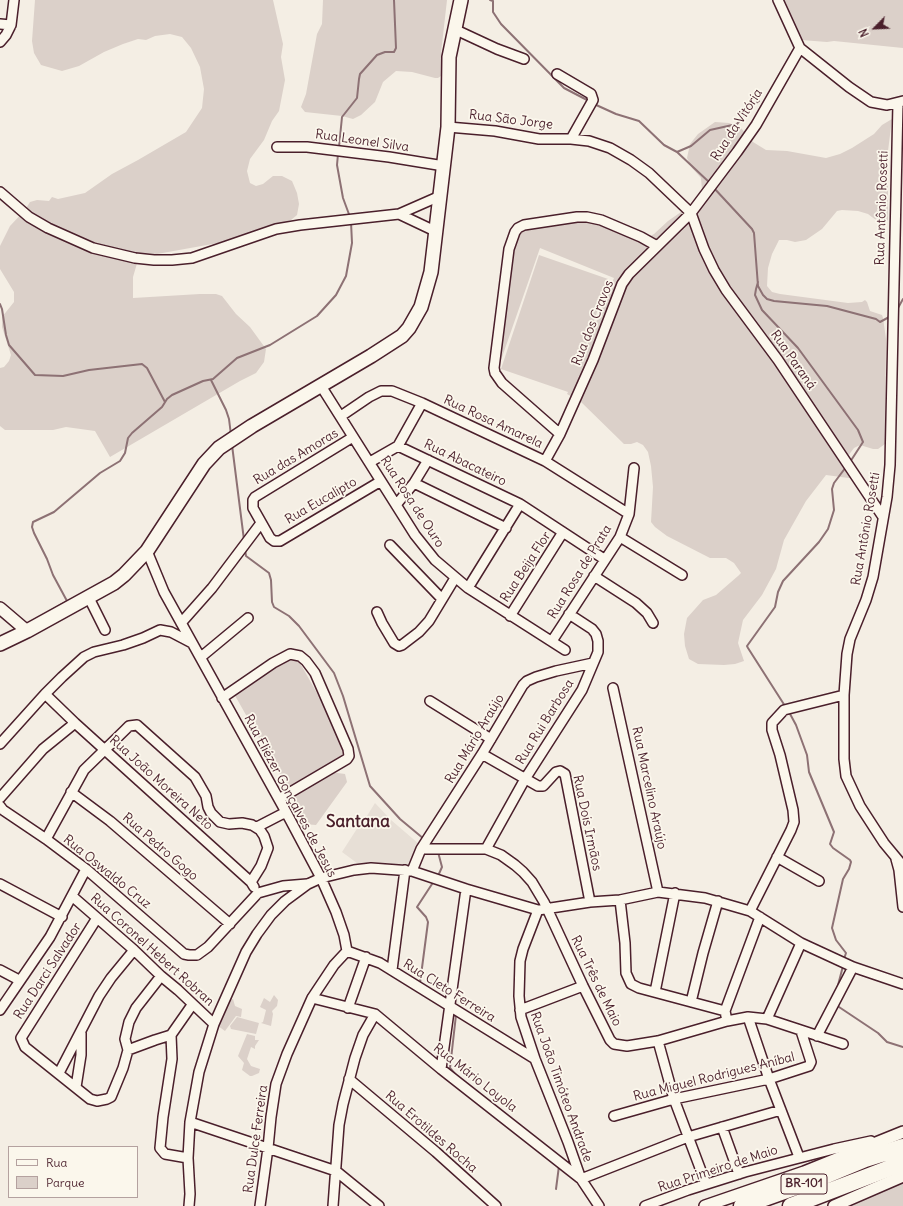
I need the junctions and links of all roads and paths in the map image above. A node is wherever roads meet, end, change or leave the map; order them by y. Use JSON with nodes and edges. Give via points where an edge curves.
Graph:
{"nodes":[{"id":1,"x":14,"y":0,"type":"edge"},
{"id":2,"x":461,"y":0,"type":"edge"},
{"id":3,"x":778,"y":0,"type":"edge"},
{"id":4,"x":0,"y":24,"type":"edge"},
{"id":5,"x":11,"y":25,"type":"junction"},
{"id":6,"x":454,"y":29,"type":"junction"},
{"id":7,"x":0,"y":42,"type":"edge"},
{"id":8,"x":800,"y":48,"type":"junction"},
{"id":9,"x":524,"y":59,"type":"dead end"},
{"id":10,"x":557,"y":74,"type":"dead end"},
{"id":11,"x":900,"y":102,"type":"edge"},
{"id":12,"x":448,"y":127,"type":"junction"},
{"id":13,"x":571,"y":139,"type":"junction"},
{"id":14,"x":277,"y":147,"type":"dead end"},
{"id":15,"x":444,"y":166,"type":"junction"},
{"id":16,"x":900,"y":168,"type":"edge"},
{"id":17,"x":0,"y":192,"type":"edge"},
{"id":18,"x":440,"y":196,"type":"junction"},
{"id":19,"x":691,"y":213,"type":"junction"},
{"id":20,"x":399,"y":214,"type":"junction"},
{"id":21,"x":436,"y":232,"type":"junction"},
{"id":22,"x":657,"y":246,"type":"junction"},
{"id":23,"x":321,"y":386,"type":"junction"},
{"id":24,"x":422,"y":403,"type":"junction"},
{"id":25,"x":341,"y":416,"type":"junction"},
{"id":26,"x":560,"y":434,"type":"junction"},
{"id":27,"x":353,"y":437,"type":"junction"},
{"id":28,"x":398,"y":446,"type":"junction"},
{"id":29,"x":428,"y":460,"type":"junction"},
{"id":30,"x":545,"y":461,"type":"junction"},
{"id":31,"x":370,"y":462,"type":"junction"},
{"id":32,"x":634,"y":468,"type":"dead end"},
{"id":33,"x":381,"y":481,"type":"junction"},
{"id":34,"x":414,"y":482,"type":"junction"},
{"id":35,"x":520,"y":504,"type":"junction"},
{"id":36,"x":396,"y":505,"type":"junction"},
{"id":37,"x":629,"y":514,"type":"junction"},
{"id":38,"x":883,"y":517,"type":"junction"},
{"id":39,"x":261,"y":523,"type":"junction"},
{"id":40,"x":506,"y":528,"type":"junction"},
{"id":41,"x":564,"y":532,"type":"junction"},
{"id":42,"x":620,"y":537,"type":"junction"},
{"id":43,"x":390,"y":545,"type":"dead end"},
{"id":44,"x":147,"y":551,"type":"junction"},
{"id":45,"x":604,"y":559,"type":"junction"},
{"id":46,"x":682,"y":575,"type":"dead end"},
{"id":47,"x":594,"y":576,"type":"junction"},
{"id":48,"x":455,"y":578,"type":"junction"},
{"id":49,"x":468,"y":588,"type":"junction"},
{"id":50,"x":88,"y":596,"type":"junction"},
{"id":51,"x":442,"y":599,"type":"junction"},
{"id":52,"x":0,"y":608,"type":"edge"},
{"id":53,"x":377,"y":612,"type":"dead end"},
{"id":54,"x":569,"y":614,"type":"junction"},
{"id":55,"x":510,"y":616,"type":"junction"},
{"id":56,"x":248,"y":618,"type":"dead end"},
{"id":57,"x":181,"y":623,"type":"junction"},
{"id":58,"x":653,"y":623,"type":"dead end"},
{"id":59,"x":105,"y":630,"type":"dead end"},
{"id":60,"x":27,"y":631,"type":"junction"},
{"id":61,"x":552,"y":641,"type":"junction"},
{"id":62,"x":0,"y":644,"type":"edge"},
{"id":63,"x":193,"y":644,"type":"junction"},
{"id":64,"x":565,"y":650,"type":"dead end"},
{"id":65,"x":201,"y":657,"type":"junction"},
{"id":66,"x":593,"y":663,"type":"junction"},
{"id":67,"x":613,"y":688,"type":"dead end"},
{"id":68,"x":45,"y":694,"type":"junction"},
{"id":69,"x":844,"y":695,"type":"junction"},
{"id":70,"x":222,"y":698,"type":"junction"},
{"id":71,"x":430,"y":701,"type":"dead end"},
{"id":72,"x":75,"y":724,"type":"junction"},
{"id":73,"x":491,"y":739,"type":"junction"},
{"id":74,"x":0,"y":744,"type":"edge"},
{"id":75,"x":104,"y":749,"type":"junction"},
{"id":76,"x":482,"y":754,"type":"junction"},
{"id":77,"x":525,"y":779,"type":"junction"},
{"id":78,"x":71,"y":792,"type":"junction"},
{"id":79,"x":0,"y":798,"type":"edge"},
{"id":80,"x":279,"y":799,"type":"junction"},
{"id":81,"x":0,"y":806,"type":"edge"},
{"id":82,"x":286,"y":812,"type":"junction"},
{"id":83,"x":257,"y":827,"type":"junction"},
{"id":84,"x":46,"y":839,"type":"junction"},
{"id":85,"x":486,"y":849,"type":"junction"},
{"id":86,"x":421,"y":850,"type":"junction"},
{"id":87,"x":895,"y":855,"type":"junction"},
{"id":88,"x":777,"y":857,"type":"junction"},
{"id":89,"x":903,"y":866,"type":"edge"},
{"id":90,"x":86,"y":869,"type":"junction"},
{"id":91,"x":409,"y":870,"type":"junction"},
{"id":92,"x":321,"y":878,"type":"junction"},
{"id":93,"x":819,"y":881,"type":"dead end"},
{"id":94,"x":251,"y":882,"type":"junction"},
{"id":95,"x":902,"y":882,"type":"edge"},
{"id":96,"x":0,"y":884,"type":"edge"},
{"id":97,"x":308,"y":884,"type":"junction"},
{"id":98,"x":466,"y":889,"type":"junction"},
{"id":99,"x":658,"y":892,"type":"junction"},
{"id":100,"x":258,"y":893,"type":"junction"},
{"id":101,"x":675,"y":893,"type":"junction"},
{"id":102,"x":72,"y":896,"type":"junction"},
{"id":103,"x":620,"y":900,"type":"junction"},
{"id":104,"x":718,"y":901,"type":"junction"},
{"id":105,"x":590,"y":902,"type":"junction"},
{"id":106,"x":903,"y":907,"type":"edge"},
{"id":107,"x":542,"y":909,"type":"junction"},
{"id":108,"x":750,"y":911,"type":"junction"},
{"id":109,"x":62,"y":917,"type":"junction"},
{"id":110,"x":760,"y":917,"type":"junction"},
{"id":111,"x":97,"y":918,"type":"junction"},
{"id":112,"x":230,"y":924,"type":"junction"},
{"id":113,"x":801,"y":943,"type":"junction"},
{"id":114,"x":134,"y":950,"type":"junction"},
{"id":115,"x":347,"y":951,"type":"junction"},
{"id":116,"x":366,"y":957,"type":"junction"},
{"id":117,"x":853,"y":967,"type":"junction"},
{"id":118,"x":0,"y":970,"type":"edge"},
{"id":119,"x":392,"y":970,"type":"junction"},
{"id":120,"x":161,"y":976,"type":"junction"},
{"id":121,"x":19,"y":980,"type":"junction"},
{"id":122,"x":903,"y":984,"type":"edge"},
{"id":123,"x":583,"y":986,"type":"junction"},
{"id":124,"x":655,"y":992,"type":"junction"},
{"id":125,"x":312,"y":998,"type":"junction"},
{"id":126,"x":691,"y":1002,"type":"junction"},
{"id":127,"x":192,"y":1005,"type":"junction"},
{"id":128,"x":449,"y":1006,"type":"junction"},
{"id":129,"x":348,"y":1008,"type":"junction"},
{"id":130,"x":0,"y":1010,"type":"edge"},
{"id":131,"x":520,"y":1010,"type":"junction"},
{"id":132,"x":725,"y":1011,"type":"junction"},
{"id":133,"x":375,"y":1014,"type":"junction"},
{"id":134,"x":748,"y":1017,"type":"junction"},
{"id":135,"x":766,"y":1019,"type":"junction"},
{"id":136,"x":727,"y":1021,"type":"junction"},
{"id":137,"x":214,"y":1024,"type":"junction"},
{"id":138,"x":81,"y":1030,"type":"junction"},
{"id":139,"x":801,"y":1031,"type":"junction"},
{"id":140,"x":171,"y":1035,"type":"junction"},
{"id":141,"x":817,"y":1036,"type":"junction"},
{"id":142,"x":658,"y":1041,"type":"junction"},
{"id":143,"x":843,"y":1044,"type":"dead end"},
{"id":144,"x":128,"y":1050,"type":"junction"},
{"id":145,"x":535,"y":1059,"type":"junction"},
{"id":146,"x":441,"y":1069,"type":"junction"},
{"id":147,"x":59,"y":1073,"type":"junction"},
{"id":148,"x":349,"y":1079,"type":"junction"},
{"id":149,"x":769,"y":1079,"type":"junction"},
{"id":150,"x":76,"y":1087,"type":"junction"},
{"id":151,"x":674,"y":1099,"type":"junction"},
{"id":152,"x":781,"y":1110,"type":"junction"},
{"id":153,"x":614,"y":1116,"type":"dead end"},
{"id":154,"x":190,"y":1122,"type":"junction"},
{"id":155,"x":722,"y":1127,"type":"junction"},
{"id":156,"x":903,"y":1132,"type":"edge"},
{"id":157,"x":688,"y":1137,"type":"junction"},
{"id":158,"x":884,"y":1139,"type":"junction"},
{"id":159,"x":903,"y":1147,"type":"edge"},
{"id":160,"x":268,"y":1148,"type":"junction"},
{"id":161,"x":799,"y":1157,"type":"junction"},
{"id":162,"x":188,"y":1158,"type":"junction"},
{"id":163,"x":903,"y":1163,"type":"edge"},
{"id":164,"x":336,"y":1171,"type":"junction"},
{"id":165,"x":739,"y":1174,"type":"junction"},
{"id":166,"x":903,"y":1176,"type":"edge"},
{"id":167,"x":581,"y":1179,"type":"junction"},
{"id":168,"x":706,"y":1184,"type":"junction"},
{"id":169,"x":189,"y":1206,"type":"edge"},
{"id":170,"x":260,"y":1206,"type":"edge"},
{"id":171,"x":333,"y":1206,"type":"edge"},
{"id":172,"x":379,"y":1206,"type":"edge"},
{"id":173,"x":496,"y":1206,"type":"edge"},
{"id":174,"x":599,"y":1206,"type":"edge"},
{"id":175,"x":645,"y":1206,"type":"edge"},
{"id":176,"x":705,"y":1206,"type":"edge"},
{"id":177,"x":742,"y":1206,"type":"edge"},
{"id":178,"x":791,"y":1206,"type":"edge"},
{"id":179,"x":834,"y":1206,"type":"edge"}],
"edges":[{"from":1,"to":5,"type":"street"},
{"from":2,"to":6,"type":"main road"},
{"from":3,"to":8,"type":"street"},
{"from":4,"to":5,"type":"street"},
{"from":5,"to":7,"type":"street"},
{"from":6,"to":9,"type":"street"},
{"from":6,"to":12,"type":"main road","via":[[449,57]]},
{"from":8,"to":11,"type":"street","via":[[863,98],[878,105]]},
{"from":8,"to":19,"type":"street","name":"Rua da Vitória","via":[[756,125]]},
{"from":10,"to":13,"type":"street","via":[[591,94],[593,100]]},
{"from":11,"to":16,"type":"street","name":"Rua Antônio Rosetti"},
{"from":12,"to":13,"type":"street","name":"Rua São Jorge","via":[[496,131],[539,139]]},
{"from":12,"to":15,"type":"main road"},
{"from":13,"to":19,"type":"street","name":"Rua São Jorge","via":[[596,143],[631,160],[649,173]]},
{"from":14,"to":15,"type":"street","name":"Rua Leonel Silva","via":[[307,147]]},
{"from":15,"to":18,"type":"main road"},
{"from":16,"to":38,"type":"street","name":"Rua Antônio Rosetti","via":[[894,259],[890,465]]},
{"from":17,"to":20,"type":"street","via":[[29,217],[67,237],[93,248],[154,260],[192,258],[276,229]]},
{"from":18,"to":20,"type":"street"},
{"from":18,"to":21,"type":"main road"},
{"from":19,"to":22,"type":"street","name":"Rua dos Cravos"},
{"from":19,"to":38,"type":"street","name":"Rua Paraná","via":[[704,249],[726,290],[778,360]]},
{"from":20,"to":21,"type":"street"},
{"from":21,"to":23,"type":"main road","via":[[431,272],[421,307],[409,328],[393,342]]},
{"from":22,"to":26,"type":"street","name":"Rua dos Cravos","via":[[622,284],[593,360]]},
{"from":22,"to":26,"type":"street","via":[[598,219],[587,217],[524,225],[515,232],[509,249],[495,373],[502,383]]},
{"from":23,"to":25,"type":"street","name":"Rua Rosa de Ouro"},
{"from":23,"to":44,"type":"main road","via":[[252,426],[214,452]]},
{"from":24,"to":25,"type":"street","name":"Rua Rosa Amarela","via":[[392,391],[381,391]]},
{"from":24,"to":28,"type":"street"},
{"from":24,"to":30,"type":"street","name":"Rua Rosa Amarela"},
{"from":25,"to":27,"type":"street","name":"Rua Rosa de Ouro"},
{"from":26,"to":30,"type":"street","name":"Rua dos Cravos"},
{"from":27,"to":31,"type":"street","name":"Rua Rosa de Ouro"},
{"from":27,"to":39,"type":"street","name":"Rua das Amoras","via":[[258,495],[253,500],[253,508]]},
{"from":28,"to":29,"type":"street","name":"Rua Abacateiro"},
{"from":28,"to":31,"type":"street"},
{"from":29,"to":34,"type":"street"},
{"from":29,"to":35,"type":"street","name":"Rua Abacateiro"},
{"from":30,"to":37,"type":"street","name":"Rua Rosa Amarela"},
{"from":31,"to":33,"type":"street","name":"Rua Rosa de Ouro"},
{"from":32,"to":37,"type":"street","name":"Rua Rosa de Prata"},
{"from":33,"to":36,"type":"street","name":"Rua Rosa de Ouro"},
{"from":33,"to":39,"type":"street","name":"Rua Eucalipto","via":[[280,540],[274,542]]},
{"from":34,"to":36,"type":"street"},
{"from":34,"to":40,"type":"street"},
{"from":35,"to":40,"type":"street"},
{"from":35,"to":41,"type":"street","name":"Rua Abacateiro"},
{"from":36,"to":48,"type":"street","name":"Rua Rosa de Ouro","via":[[435,560]]},
{"from":37,"to":42,"type":"street","name":"Rua Rosa de Prata"},
{"from":38,"to":69,"type":"street","name":"Rua Antônio Rosetti","via":[[873,577],[850,639]]},
{"from":39,"to":57,"type":"street","via":[[212,588]]},
{"from":40,"to":49,"type":"street"},
{"from":41,"to":45,"type":"street","name":"Rua Abacateiro"},
{"from":41,"to":55,"type":"street","name":"Rua Beija Flor"},
{"from":42,"to":45,"type":"street","name":"Rua Rosa de Prata"},
{"from":42,"to":46,"type":"street"},
{"from":43,"to":51,"type":"street"},
{"from":44,"to":50,"type":"main road","via":[[119,579]]},
{"from":44,"to":57,"type":"street","name":"Rua Eliézer Gonçalves de Jesus","via":[[164,592]]},
{"from":45,"to":47,"type":"street","name":"Rua Rosa de Prata"},
{"from":47,"to":54,"type":"street","name":"Rua Rosa de Prata"},
{"from":47,"to":58,"type":"street","via":[[636,603]]},
{"from":48,"to":49,"type":"street","name":"Rua Rosa de Ouro"},
{"from":48,"to":51,"type":"street"},
{"from":49,"to":55,"type":"street","name":"Rua Rosa de Ouro"},
{"from":50,"to":59,"type":"street"},
{"from":50,"to":60,"type":"main road"},
{"from":51,"to":53,"type":"street","via":[[429,621],[408,642],[399,646],[388,634]]},
{"from":52,"to":60,"type":"street"},
{"from":54,"to":61,"type":"street","name":"Rua Rosa de Prata"},
{"from":54,"to":66,"type":"street","name":"Rua Rui Barbosa","via":[[596,634],[598,646]]},
{"from":55,"to":61,"type":"street","name":"Rua Rosa de Ouro"},
{"from":56,"to":65,"type":"street"},
{"from":57,"to":63,"type":"street","name":"Rua Eliézer Gonçalves de Jesus"},
{"from":60,"to":62,"type":"main road"},
{"from":61,"to":64,"type":"street","name":"Rua Rosa de Ouro"},
{"from":63,"to":65,"type":"street","name":"Rua Eliézer Gonçalves de Jesus"},
{"from":63,"to":68,"type":"street","via":[[171,632],[160,630],[123,645],[94,652],[84,657]]},
{"from":65,"to":70,"type":"street","name":"Rua Eliézer Gonçalves de Jesus"},
{"from":66,"to":73,"type":"street","name":"Rua Mário Araújo","via":[[536,676],[528,681],[523,685]]},
{"from":66,"to":77,"type":"street","name":"Rua Rui Barbosa","via":[[582,690]]},
{"from":67,"to":99,"type":"street","name":"Rua Marcelino Araújo"},
{"from":68,"to":72,"type":"street","name":"Rua João Moreira Neto"},
{"from":68,"to":74,"type":"street"},
{"from":69,"to":87,"type":"street","name":"Rua Antônio Rosetti","via":[[846,776],[860,806]]},
{"from":69,"to":88,"type":"street","via":[[784,710],[772,722],[794,822]]},
{"from":70,"to":80,"type":"street","name":"Rua Eliézer Gonçalves de Jesus"},
{"from":70,"to":80,"type":"street","via":[[272,663],[290,654],[300,656],[315,673],[349,756]]},
{"from":71,"to":73,"type":"street"},
{"from":72,"to":75,"type":"street","name":"Rua João Moreira Neto"},
{"from":72,"to":79,"type":"street","via":[[43,749]]},
{"from":73,"to":76,"type":"street","name":"Rua Mário Araújo"},
{"from":75,"to":78,"type":"street","via":[[84,770]]},
{"from":75,"to":83,"type":"street","via":[[129,726],[137,725],[195,777],[206,796],[211,813],[220,822]]},
{"from":75,"to":94,"type":"street","name":"Rua João Moreira Neto"},
{"from":76,"to":77,"type":"street","name":"Rua Dois Irmãos"},
{"from":76,"to":86,"type":"street","name":"Rua Mário Araújo"},
{"from":77,"to":85,"type":"street","name":"Rua Rui Barbosa"},
{"from":77,"to":105,"type":"street","name":"Rua Dois Irmãos","via":[[543,786],[556,772],[565,774]]},
{"from":78,"to":84,"type":"street"},
{"from":78,"to":112,"type":"street","name":"Rua Pedro Gogo","via":[[116,826]]},
{"from":80,"to":82,"type":"street","name":"Rua Eliézer Gonçalves de Jesus"},
{"from":81,"to":84,"type":"street","name":"Rua Oswaldo Cruz"},
{"from":82,"to":83,"type":"street"},
{"from":82,"to":92,"type":"street","name":"Rua Eliézer Gonçalves de Jesus"},
{"from":83,"to":94,"type":"street","via":[[264,836],[268,848]]},
{"from":84,"to":90,"type":"street","name":"Rua Oswaldo Cruz"},
{"from":85,"to":86,"type":"street"},
{"from":85,"to":107,"type":"street","name":"Rua Três de Maio","via":[[501,855],[523,872],[544,902]]},
{"from":86,"to":91,"type":"street","name":"Rua Mário Araújo"},
{"from":87,"to":89,"type":"street","name":"Rua Antônio Rosetti"},
{"from":87,"to":95,"type":"street"},
{"from":88,"to":93,"type":"street"},
{"from":88,"to":108,"type":"street"},
{"from":90,"to":102,"type":"street"},
{"from":90,"to":112,"type":"street","name":"Rua Oswaldo Cruz","via":[[184,954],[197,955]]},
{"from":91,"to":92,"type":"street","via":[[371,868]]},
{"from":91,"to":98,"type":"street"},
{"from":91,"to":119,"type":"street","name":"Rua Mário Araújo"},
{"from":92,"to":97,"type":"street"},
{"from":92,"to":115,"type":"street","name":"Rua Eliézer Gonçalves de Jesus","via":[[336,912]]},
{"from":94,"to":100,"type":"street","name":"Rua João Moreira Neto"},
{"from":95,"to":106,"type":"street"},
{"from":96,"to":109,"type":"street"},
{"from":97,"to":100,"type":"street","via":[[283,886]]},
{"from":97,"to":137,"type":"street","via":[[285,901],[257,934],[246,952]]},
{"from":98,"to":107,"type":"street"},
{"from":98,"to":128,"type":"street"},
{"from":99,"to":101,"type":"street"},
{"from":99,"to":103,"type":"street"},
{"from":100,"to":112,"type":"street"},
{"from":101,"to":104,"type":"street"},
{"from":101,"to":124,"type":"street"},
{"from":102,"to":109,"type":"street"},
{"from":102,"to":111,"type":"street","name":"Rua Coronel Hebert Robran"},
{"from":103,"to":105,"type":"street"},
{"from":103,"to":124,"type":"street","via":[[628,980],[634,986]]},
{"from":104,"to":108,"type":"street"},
{"from":104,"to":126,"type":"street"},
{"from":105,"to":107,"type":"street"},
{"from":107,"to":123,"type":"street","name":"Rua Três de Maio"},
{"from":107,"to":131,"type":"street","name":"Rua João Timóteo Andrade","via":[[520,961]]},
{"from":108,"to":110,"type":"street"},
{"from":109,"to":121,"type":"street"},
{"from":110,"to":113,"type":"street"},
{"from":110,"to":132,"type":"street"},
{"from":111,"to":114,"type":"street","name":"Rua Coronel Hebert Robran"},
{"from":111,"to":147,"type":"street","name":"Rua Darci Salvador","via":[[21,1038],[25,1047]]},
{"from":113,"to":117,"type":"street"},
{"from":113,"to":135,"type":"street"},
{"from":114,"to":120,"type":"street","name":"Rua Coronel Hebert Robran"},
{"from":114,"to":138,"type":"street","via":[[99,996]]},
{"from":115,"to":116,"type":"street","name":"Rua Cleto Ferreira"},
{"from":115,"to":125,"type":"street","name":"Rua Dulce Ferreira","via":[[334,965]]},
{"from":116,"to":119,"type":"street","name":"Rua Cleto Ferreira"},
{"from":116,"to":129,"type":"street"},
{"from":117,"to":122,"type":"street"},
{"from":117,"to":141,"type":"street"},
{"from":118,"to":121,"type":"street"},
{"from":119,"to":128,"type":"street","name":"Rua Cleto Ferreira"},
{"from":120,"to":127,"type":"street","name":"Rua Coronel Hebert Robran"},
{"from":120,"to":144,"type":"street","via":[[136,1008],[129,1022],[125,1039]]},
{"from":121,"to":130,"type":"street"},
{"from":123,"to":131,"type":"street"},
{"from":123,"to":142,"type":"street","name":"Rua Três de Maio","via":[[614,1044],[627,1046]]},
{"from":124,"to":126,"type":"street"},
{"from":125,"to":129,"type":"street","name":"Rua Mário Loyola"},
{"from":125,"to":160,"type":"street","name":"Rua Dulce Ferreira","via":[[276,1084]]},
{"from":126,"to":132,"type":"street"},
{"from":127,"to":137,"type":"street","name":"Rua Coronel Hebert Robran"},
{"from":127,"to":140,"type":"street"},
{"from":128,"to":145,"type":"street","name":"Rua Cleto Ferreira"},
{"from":128,"to":146,"type":"street"},
{"from":129,"to":133,"type":"street","name":"Rua Mário Loyola"},
{"from":131,"to":145,"type":"street","name":"Rua João Timóteo Andrade"},
{"from":132,"to":136,"type":"street"},
{"from":133,"to":146,"type":"street","name":"Rua Mário Loyola"},
{"from":133,"to":148,"type":"street","via":[[363,1035]]},
{"from":134,"to":135,"type":"street","name":"Rua Três de Maio"},
{"from":134,"to":136,"type":"street","name":"Rua Três de Maio"},
{"from":134,"to":149,"type":"street","name":"Rua Primeiro de Maio"},
{"from":135,"to":139,"type":"street","name":"Rua Três de Maio"},
{"from":136,"to":142,"type":"street","name":"Rua Três de Maio"},
{"from":137,"to":154,"type":"street","via":[[199,1072]]},
{"from":138,"to":147,"type":"street"},
{"from":138,"to":150,"type":"street","via":[[81,1055]]},
{"from":139,"to":141,"type":"street","name":"Rua Três de Maio"},
{"from":139,"to":149,"type":"street","name":"Rua Miguel Rodrigues Aníbal","via":[[810,1064]]},
{"from":140,"to":144,"type":"street"},
{"from":140,"to":162,"type":"street","via":[[172,1060],[160,1148],[165,1154]]},
{"from":141,"to":143,"type":"street","name":"Rua Três de Maio"},
{"from":142,"to":151,"type":"street"},
{"from":144,"to":150,"type":"street","via":[[111,1097],[97,1101],[90,1099]]},
{"from":145,"to":167,"type":"street","name":"Rua João Timóteo Andrade"},
{"from":146,"to":167,"type":"street","name":"Rua Mário Loyola"},
{"from":147,"to":150,"type":"street"},
{"from":148,"to":164,"type":"street","via":[[339,1126]]},
{"from":148,"to":173,"type":"street","name":"Rua Erotildes Rocha"},
{"from":149,"to":151,"type":"street","name":"Rua Miguel Rodrigues Aníbal"},
{"from":149,"to":152,"type":"street","name":"Rua Primeiro de Maio"},
{"from":151,"to":153,"type":"street","name":"Rua Miguel Rodrigues Aníbal"},
{"from":151,"to":157,"type":"street"},
{"from":152,"to":155,"type":"street"},
{"from":152,"to":161,"type":"street","name":"Rua Primeiro de Maio"},
{"from":154,"to":160,"type":"street"},
{"from":154,"to":162,"type":"street"},
{"from":155,"to":157,"type":"street"},
{"from":155,"to":165,"type":"street"},
{"from":156,"to":158,"type":"street"},
{"from":157,"to":167,"type":"street"},
{"from":157,"to":168,"type":"street"},
{"from":158,"to":161,"type":"street","name":"Rua Primeiro de Maio"},
{"from":158,"to":176,"type":"street","via":[[804,1172]]},
{"from":159,"to":177,"type":"highway","number":"BR-101"},
{"from":160,"to":164,"type":"street"},
{"from":160,"to":170,"type":"street","name":"Rua Dulce Ferreira"},
{"from":161,"to":165,"type":"street","name":"Rua Primeiro de Maio"},
{"from":162,"to":169,"type":"street"},
{"from":163,"to":178,"type":"highway","number":"BR-101"},
{"from":164,"to":171,"type":"street"},
{"from":164,"to":172,"type":"street"},
{"from":165,"to":168,"type":"street","name":"Rua Primeiro de Maio"},
{"from":166,"to":179,"type":"street"},
{"from":167,"to":174,"type":"street"},
{"from":168,"to":175,"type":"street","name":"Rua Primeiro de Maio"}]}
